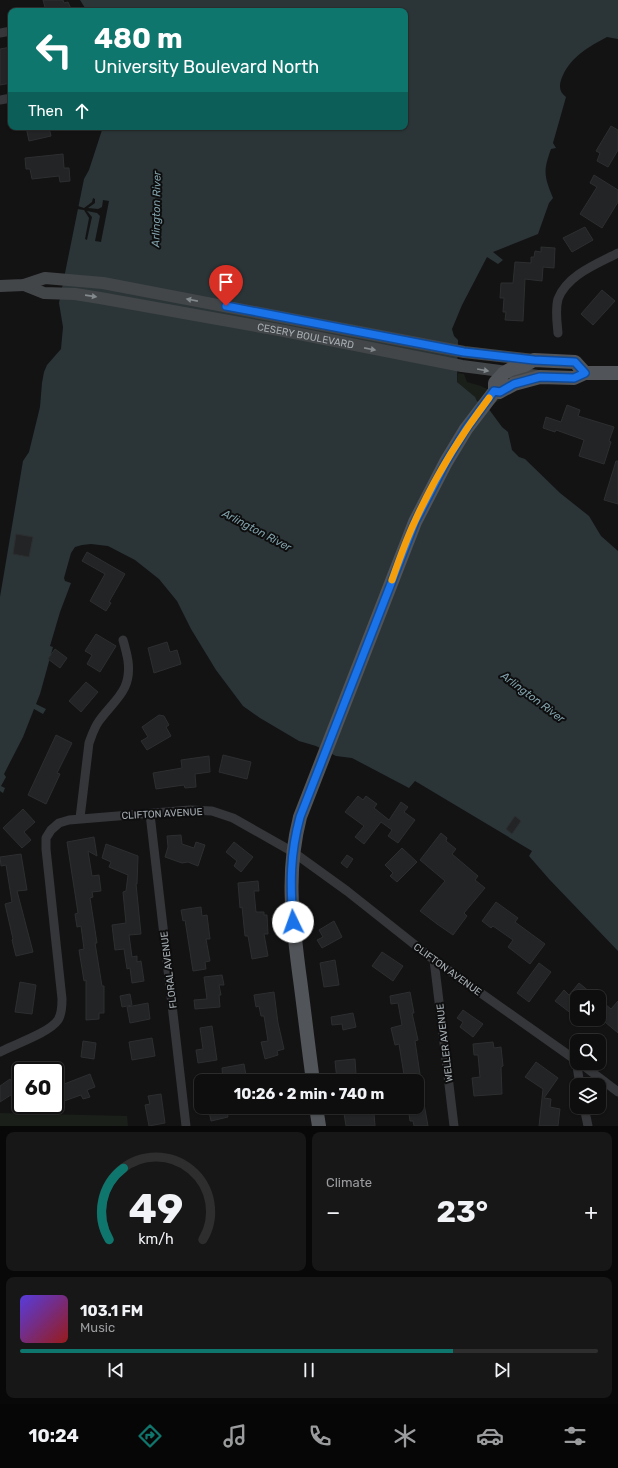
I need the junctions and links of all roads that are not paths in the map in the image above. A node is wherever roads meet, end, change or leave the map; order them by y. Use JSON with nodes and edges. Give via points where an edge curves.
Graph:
{"nodes":[{"id":1,"x":618,"y":253,"type":"edge"},
{"id":2,"x":24,"y":285,"type":"junction"},
{"id":3,"x":0,"y":286,"type":"edge"},
{"id":4,"x":558,"y":333,"type":"dead end"},
{"id":5,"x":534,"y":360,"type":"junction"},
{"id":6,"x":504,"y":373,"type":"junction"},
{"id":7,"x":585,"y":373,"type":"junction"},
{"id":8,"x":618,"y":373,"type":"edge"},
{"id":9,"x":540,"y":377,"type":"junction"},
{"id":10,"x":494,"y":391,"type":"junction"},
{"id":11,"x":123,"y":640,"type":"dead end"},
{"id":12,"x":150,"y":814,"type":"junction"},
{"id":13,"x":80,"y":818,"type":"junction"},
{"id":14,"x":293,"y":852,"type":"junction"},
{"id":15,"x":434,"y":960,"type":"junction"},
{"id":16,"x":0,"y":1052,"type":"edge"},
{"id":17,"x":570,"y":1056,"type":"edge"},
{"id":18,"x":589,"y":1070,"type":"edge"},
{"id":19,"x":312,"y":1074,"type":"edge"},
{"id":20,"x":618,"y":1092,"type":"edge"},
{"id":21,"x":317,"y":1114,"type":"edge"},
{"id":22,"x":585,"y":1114,"type":"edge"},
{"id":23,"x":186,"y":1126,"type":"edge"},
{"id":24,"x":318,"y":1126,"type":"edge"},
{"id":25,"x":454,"y":1126,"type":"edge"},
{"id":26,"x":588,"y":1126,"type":"edge"}],
"edges":[{"from":1,"to":4,"type":"street","via":[[574,278],[564,289],[558,299]]},
{"from":2,"to":3,"type":"main road","name":"CESERY BOULEVARD"},
{"from":5,"to":2,"type":"main road","name":"CESERY BOULEVARD","one_way":true,"via":[[464,352],[103,284],[45,278]]},
{"from":2,"to":6,"type":"main road","name":"CESERY BOULEVARD","one_way":true,"via":[[44,292],[100,298]]},
{"from":5,"to":6,"type":"main road"},
{"from":5,"to":7,"type":"main road","via":[[575,362]]},
{"from":6,"to":9,"type":"main road","name":"CESERY BOULEVARD"},
{"from":6,"to":10,"type":"main road","via":[[496,383]]},
{"from":7,"to":8,"type":"main road"},
{"from":7,"to":9,"type":"main road","via":[[574,378]]},
{"from":9,"to":10,"type":"main road","via":[[518,382],[500,392]]},
{"from":10,"to":14,"type":"main road","via":[[446,462],[415,522],[300,817]]},
{"from":11,"to":13,"type":"street","via":[[128,662],[127,682],[118,699],[100,720],[89,743]]},
{"from":12,"to":13,"type":"street","name":"CLIFTON AVENUE"},
{"from":12,"to":14,"type":"street","name":"CLIFTON AVENUE","via":[[190,810],[212,811],[233,818]]},
{"from":12,"to":23,"type":"street","name":"FLORAL AVENUE"},
{"from":13,"to":16,"type":"street","name":"CLIFTON AVENUE","via":[[59,823],[46,838],[62,998],[59,1019],[51,1027]]},
{"from":14,"to":15,"type":"street","name":"CLIFTON AVENUE"},
{"from":14,"to":19,"type":"main road","via":[[290,882],[293,922]]},
{"from":15,"to":17,"type":"street","name":"CLIFTON AVENUE"},
{"from":15,"to":25,"type":"street","name":"WELLER AVENUE"},
{"from":18,"to":20,"type":"street","name":"CLIFTON AVENUE"},
{"from":21,"to":24,"type":"main road"},
{"from":22,"to":26,"type":"street"}]}
